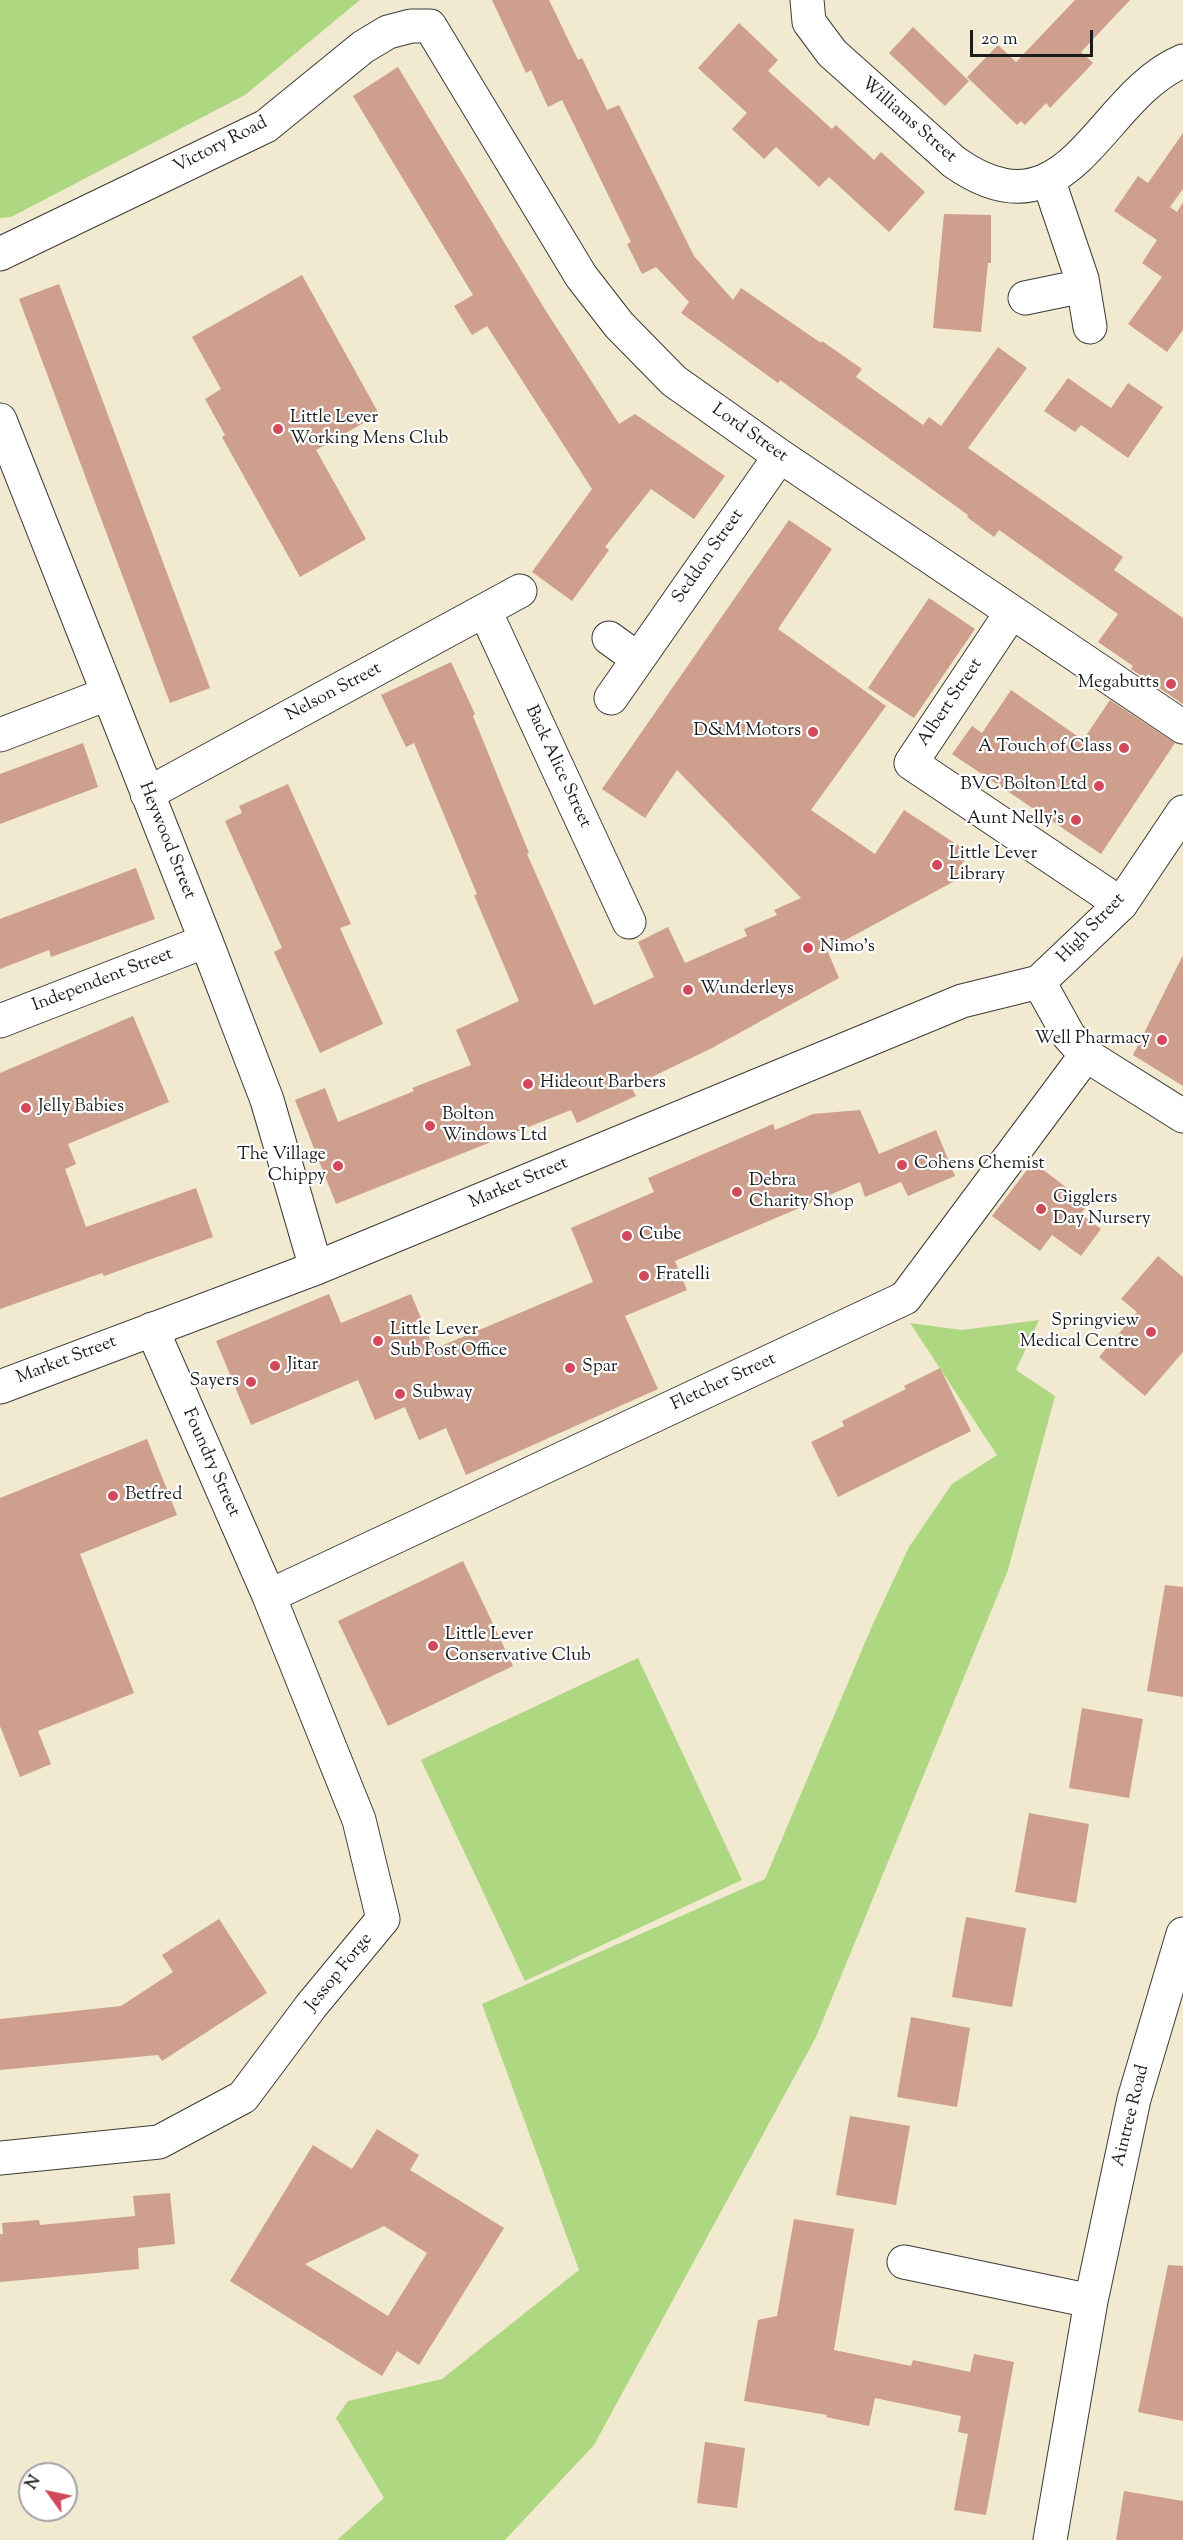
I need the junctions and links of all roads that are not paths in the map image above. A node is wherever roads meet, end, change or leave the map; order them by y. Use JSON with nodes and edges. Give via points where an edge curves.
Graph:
{"nodes":[{"id":1,"x":807,"y":0,"type":"edge"},
{"id":2,"x":430,"y":26,"type":"joint"},
{"id":3,"x":1183,"y":61,"type":"edge"},
{"id":4,"x":1048,"y":179,"type":"junction"},
{"id":5,"x":0,"y":254,"type":"edge"},
{"id":6,"x":1083,"y":286,"type":"junction"},
{"id":7,"x":1025,"y":298,"type":"dead end"},
{"id":8,"x":1090,"y":327,"type":"dead end"},
{"id":9,"x":0,"y":420,"type":"edge"},
{"id":10,"x":780,"y":456,"type":"junction"},
{"id":11,"x":520,"y":591,"type":"dead end"},
{"id":12,"x":485,"y":611,"type":"junction"},
{"id":13,"x":1011,"y":613,"type":"junction"},
{"id":14,"x":609,"y":638,"type":"dead end"},
{"id":15,"x":638,"y":659,"type":"junction"},
{"id":16,"x":107,"y":694,"type":"junction"},
{"id":17,"x":611,"y":698,"type":"dead end"},
{"id":18,"x":1183,"y":727,"type":"edge"},
{"id":19,"x":0,"y":735,"type":"edge"},
{"id":20,"x":147,"y":794,"type":"junction"},
{"id":21,"x":1183,"y":812,"type":"edge"},
{"id":22,"x":1121,"y":904,"type":"junction"},
{"id":23,"x":629,"y":922,"type":"dead end"},
{"id":24,"x":206,"y":940,"type":"junction"},
{"id":25,"x":1039,"y":982,"type":"junction"},
{"id":26,"x":0,"y":1021,"type":"edge"},
{"id":27,"x":1086,"y":1055,"type":"junction"},
{"id":28,"x":1183,"y":1116,"type":"edge"},
{"id":29,"x":316,"y":1268,"type":"junction"},
{"id":30,"x":152,"y":1329,"type":"junction"},
{"id":31,"x":0,"y":1387,"type":"edge"},
{"id":32,"x":269,"y":1596,"type":"junction"},
{"id":33,"x":1183,"y":1934,"type":"edge"},
{"id":34,"x":0,"y":2157,"type":"edge"},
{"id":35,"x":904,"y":2262,"type":"dead end"},
{"id":36,"x":1091,"y":2301,"type":"junction"},
{"id":37,"x":1050,"y":2540,"type":"edge"}],
"edges":[{"from":1,"to":4,"type":"street","name":"Williams Street","via":[[809,22],[832,53],[954,162],[993,184],[1012,186]]},
{"from":2,"to":5,"type":"street","name":"Victory Road","via":[[388,32],[363,47],[267,126]]},
{"from":2,"to":10,"type":"street","name":"Lord Street","via":[[581,276],[619,326],[674,381]]},
{"from":3,"to":4,"type":"street","name":"Williams Street","via":[[1141,89],[1077,160]]},
{"from":4,"to":6,"type":"street"},
{"from":6,"to":7,"type":"street"},
{"from":6,"to":8,"type":"street"},
{"from":9,"to":16,"type":"street","name":"Heywood Street"},
{"from":10,"to":13,"type":"street","name":"Lord Street"},
{"from":10,"to":15,"type":"street","name":"Seddon Street"},
{"from":11,"to":12,"type":"street","name":"Nelson Street"},
{"from":12,"to":20,"type":"street","name":"Nelson Street"},
{"from":12,"to":23,"type":"street","name":"Back Alice Street"},
{"from":13,"to":18,"type":"street","name":"Lord Street"},
{"from":13,"to":22,"type":"street","name":"Albert Street","via":[[911,763]]},
{"from":14,"to":15,"type":"street"},
{"from":15,"to":17,"type":"street","name":"Seddon Street"},
{"from":16,"to":19,"type":"street"},
{"from":16,"to":20,"type":"street","name":"Heywood Street"},
{"from":20,"to":24,"type":"street","name":"Heywood Street"},
{"from":21,"to":22,"type":"street","name":"High Street"},
{"from":22,"to":25,"type":"street","name":"High Street"},
{"from":24,"to":26,"type":"street","name":"Independent Street"},
{"from":24,"to":29,"type":"street","name":"Heywood Street","via":[[267,1100]]},
{"from":25,"to":27,"type":"street","via":[[1069,1035]]},
{"from":25,"to":29,"type":"street","name":"Market Street","via":[[962,1001]]},
{"from":27,"to":28,"type":"street"},
{"from":27,"to":32,"type":"street","name":"Fletcher Street","via":[[905,1298]]},
{"from":29,"to":30,"type":"street","name":"Market Street"},
{"from":30,"to":31,"type":"street","name":"Market Street"},
{"from":30,"to":32,"type":"street","name":"Foundry Street"},
{"from":32,"to":34,"type":"street","name":"Jessop Forge","via":[[359,1820],[383,1919],[243,2097],[159,2142]]},
{"from":33,"to":36,"type":"street","name":"Aintree Road","via":[[1134,2099]]},
{"from":35,"to":36,"type":"street"},
{"from":36,"to":37,"type":"street","name":"Aintree Road"}]}
